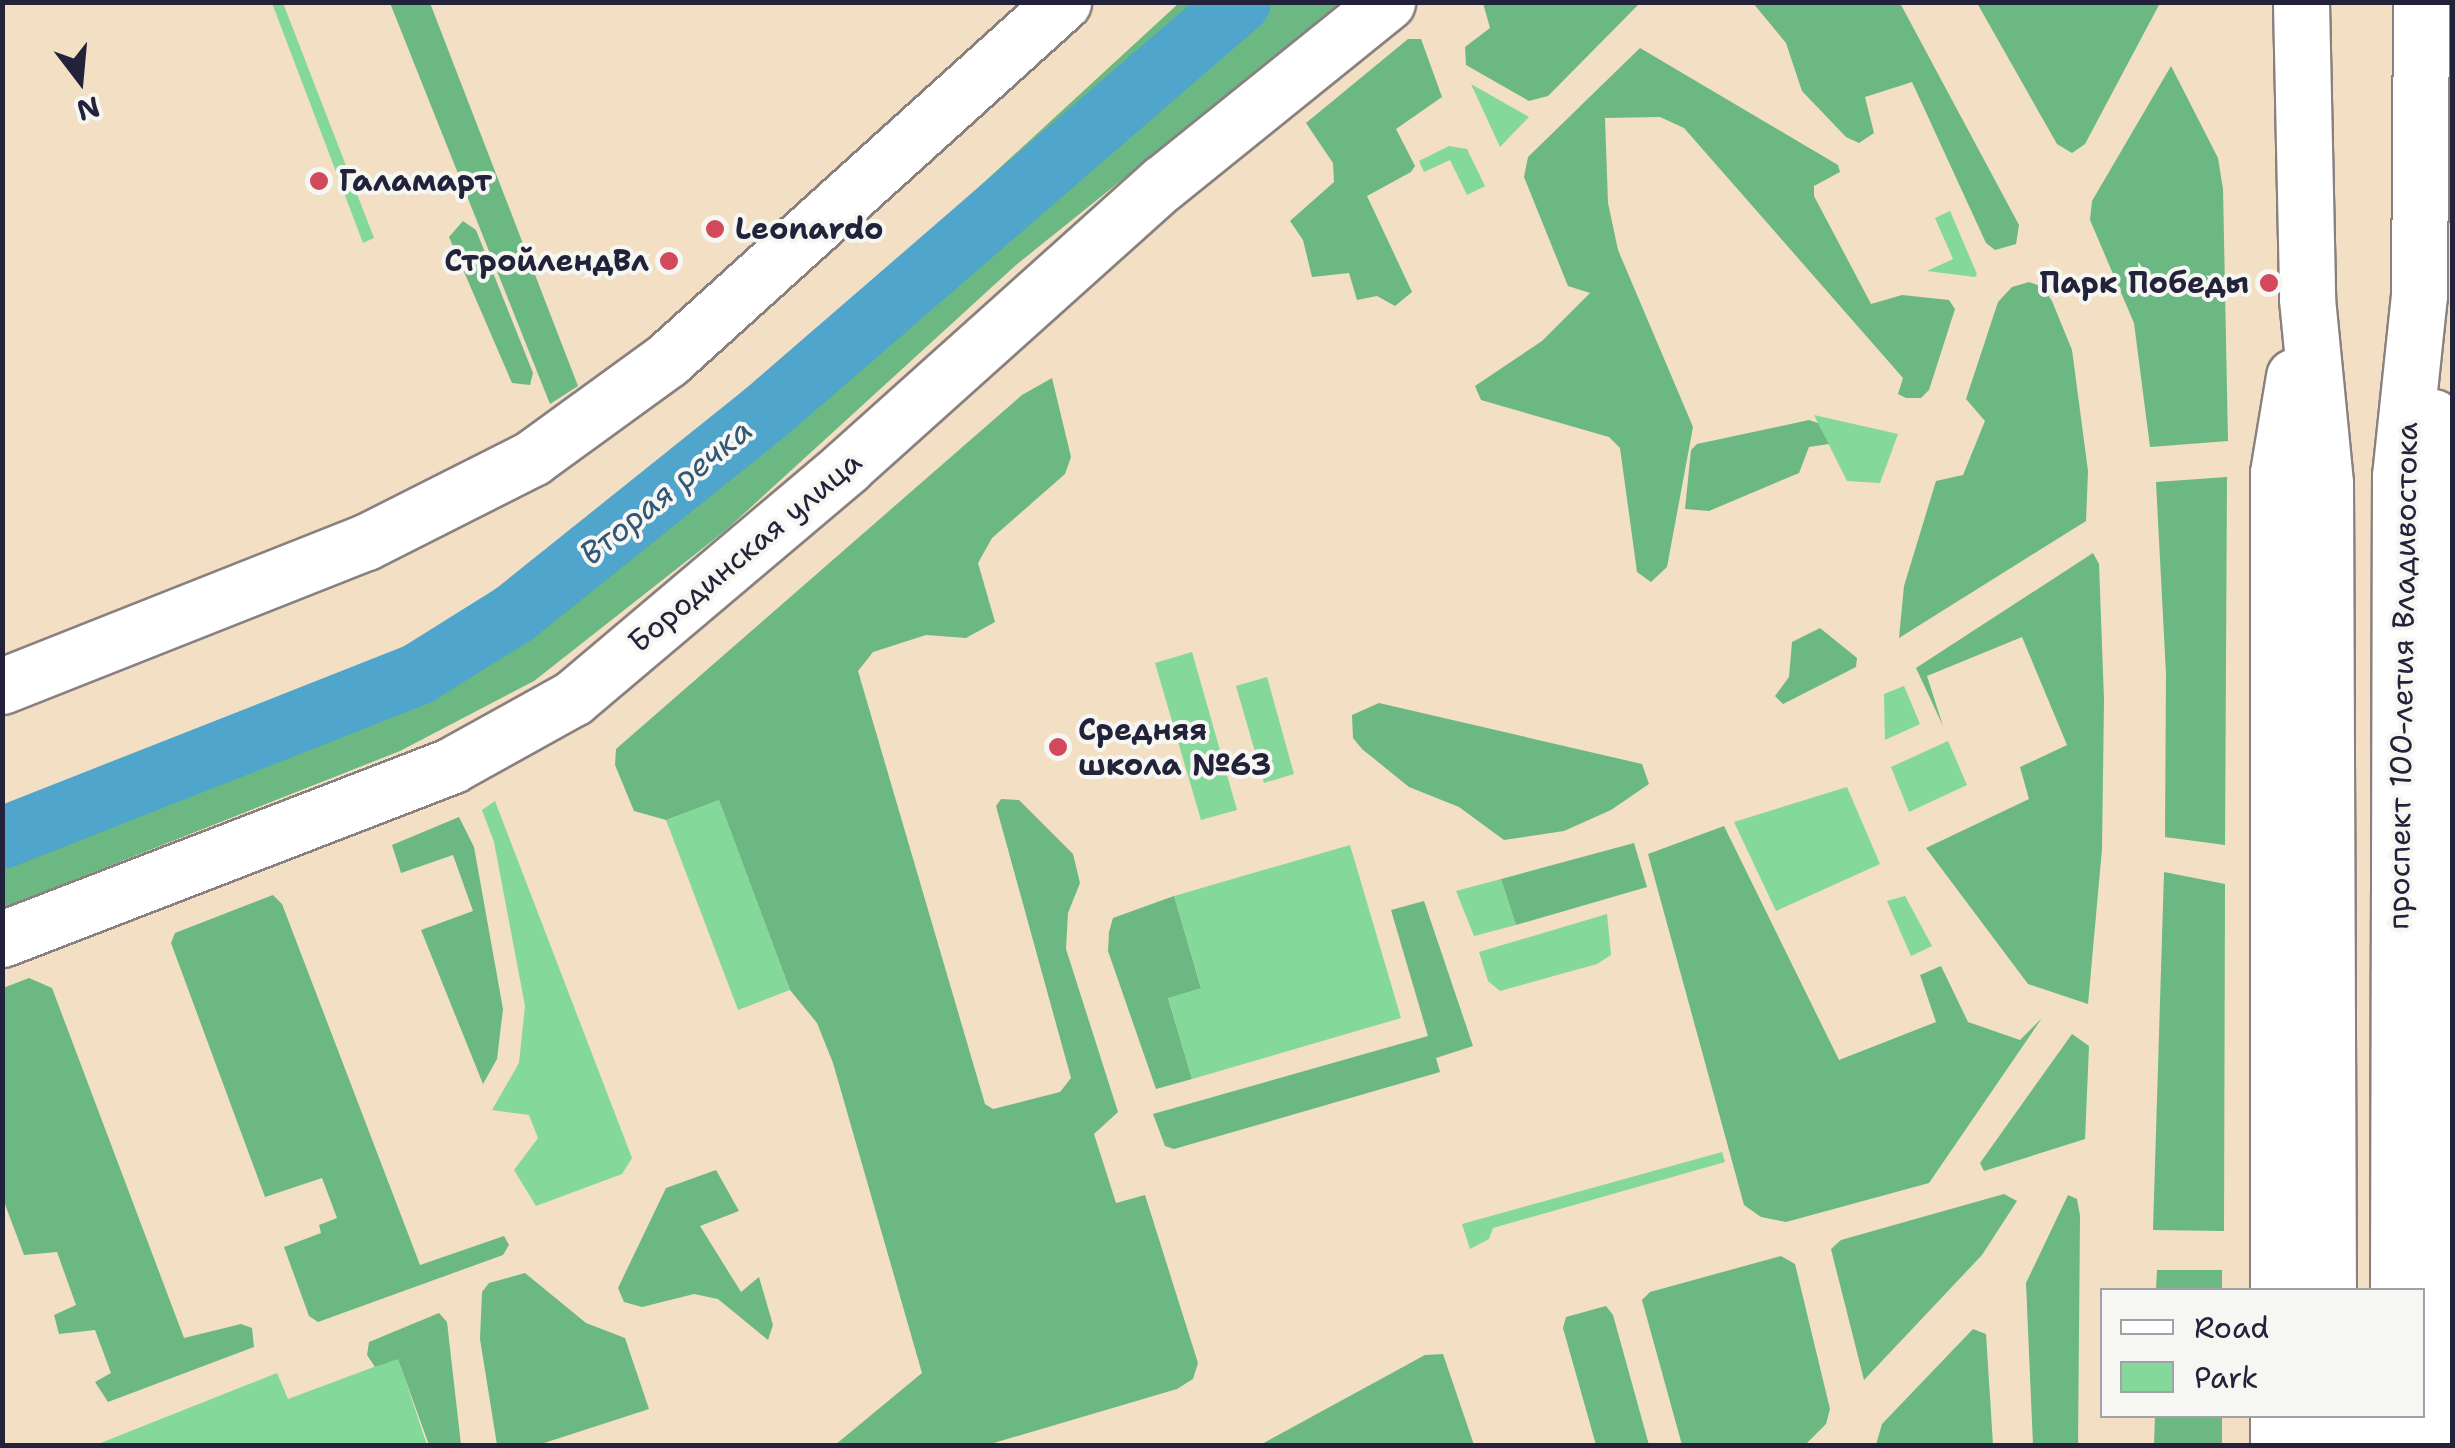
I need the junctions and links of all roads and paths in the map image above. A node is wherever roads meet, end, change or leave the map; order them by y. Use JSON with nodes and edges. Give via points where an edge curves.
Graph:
{"nodes":[{"id":1,"x":1063,"y":2,"type":"edge"},
{"id":2,"x":1387,"y":2,"type":"edge"},
{"id":3,"x":2301,"y":2,"type":"edge"},
{"id":4,"x":2420,"y":2,"type":"edge"},
{"id":5,"x":2419,"y":295,"type":"junction"},
{"id":6,"x":2306,"y":299,"type":"junction"},
{"id":7,"x":2,"y":686,"type":"edge"},
{"id":8,"x":2,"y":939,"type":"edge"},
{"id":9,"x":2278,"y":1288,"type":"edge"},
{"id":10,"x":2328,"y":1288,"type":"edge"},
{"id":11,"x":2398,"y":1288,"type":"edge"},
{"id":12,"x":2278,"y":1418,"type":"edge"},
{"id":13,"x":2328,"y":1418,"type":"edge"},
{"id":14,"x":2360,"y":1418,"type":"edge"},
{"id":15,"x":2398,"y":1418,"type":"edge"},
{"id":16,"x":2278,"y":1446,"type":"edge"},
{"id":17,"x":2328,"y":1446,"type":"edge"},
{"id":18,"x":2360,"y":1446,"type":"edge"},
{"id":19,"x":2398,"y":1446,"type":"edge"},
{"id":20,"x":2447,"y":1446,"type":"edge"}],
"edges":[{"from":1,"to":7,"type":"main road","via":[[668,360],[532,458],[366,542]]},
{"from":2,"to":8,"type":"main road","name":"Бородинская улица","via":[[1163,183],[846,467],[573,698],[452,765]]},
{"from":3,"to":6,"type":"main road"},
{"from":4,"to":5,"type":"main road","name":"проспект 100-летия Владивостока"},
{"from":5,"to":11,"type":"main road","name":"проспект 100-летия Владивостока","via":[[2400,476]]},
{"from":5,"to":20,"type":"main road","via":[[2438,454],[2448,976]]},
{"from":6,"to":9,"type":"main road","via":[[2278,474]]},
{"from":6,"to":10,"type":"main road","via":[[2324,484]]},
{"from":12,"to":16,"type":"main road"},
{"from":13,"to":17,"type":"main road"},
{"from":14,"to":18,"type":"street"},
{"from":15,"to":19,"type":"main road"}]}
